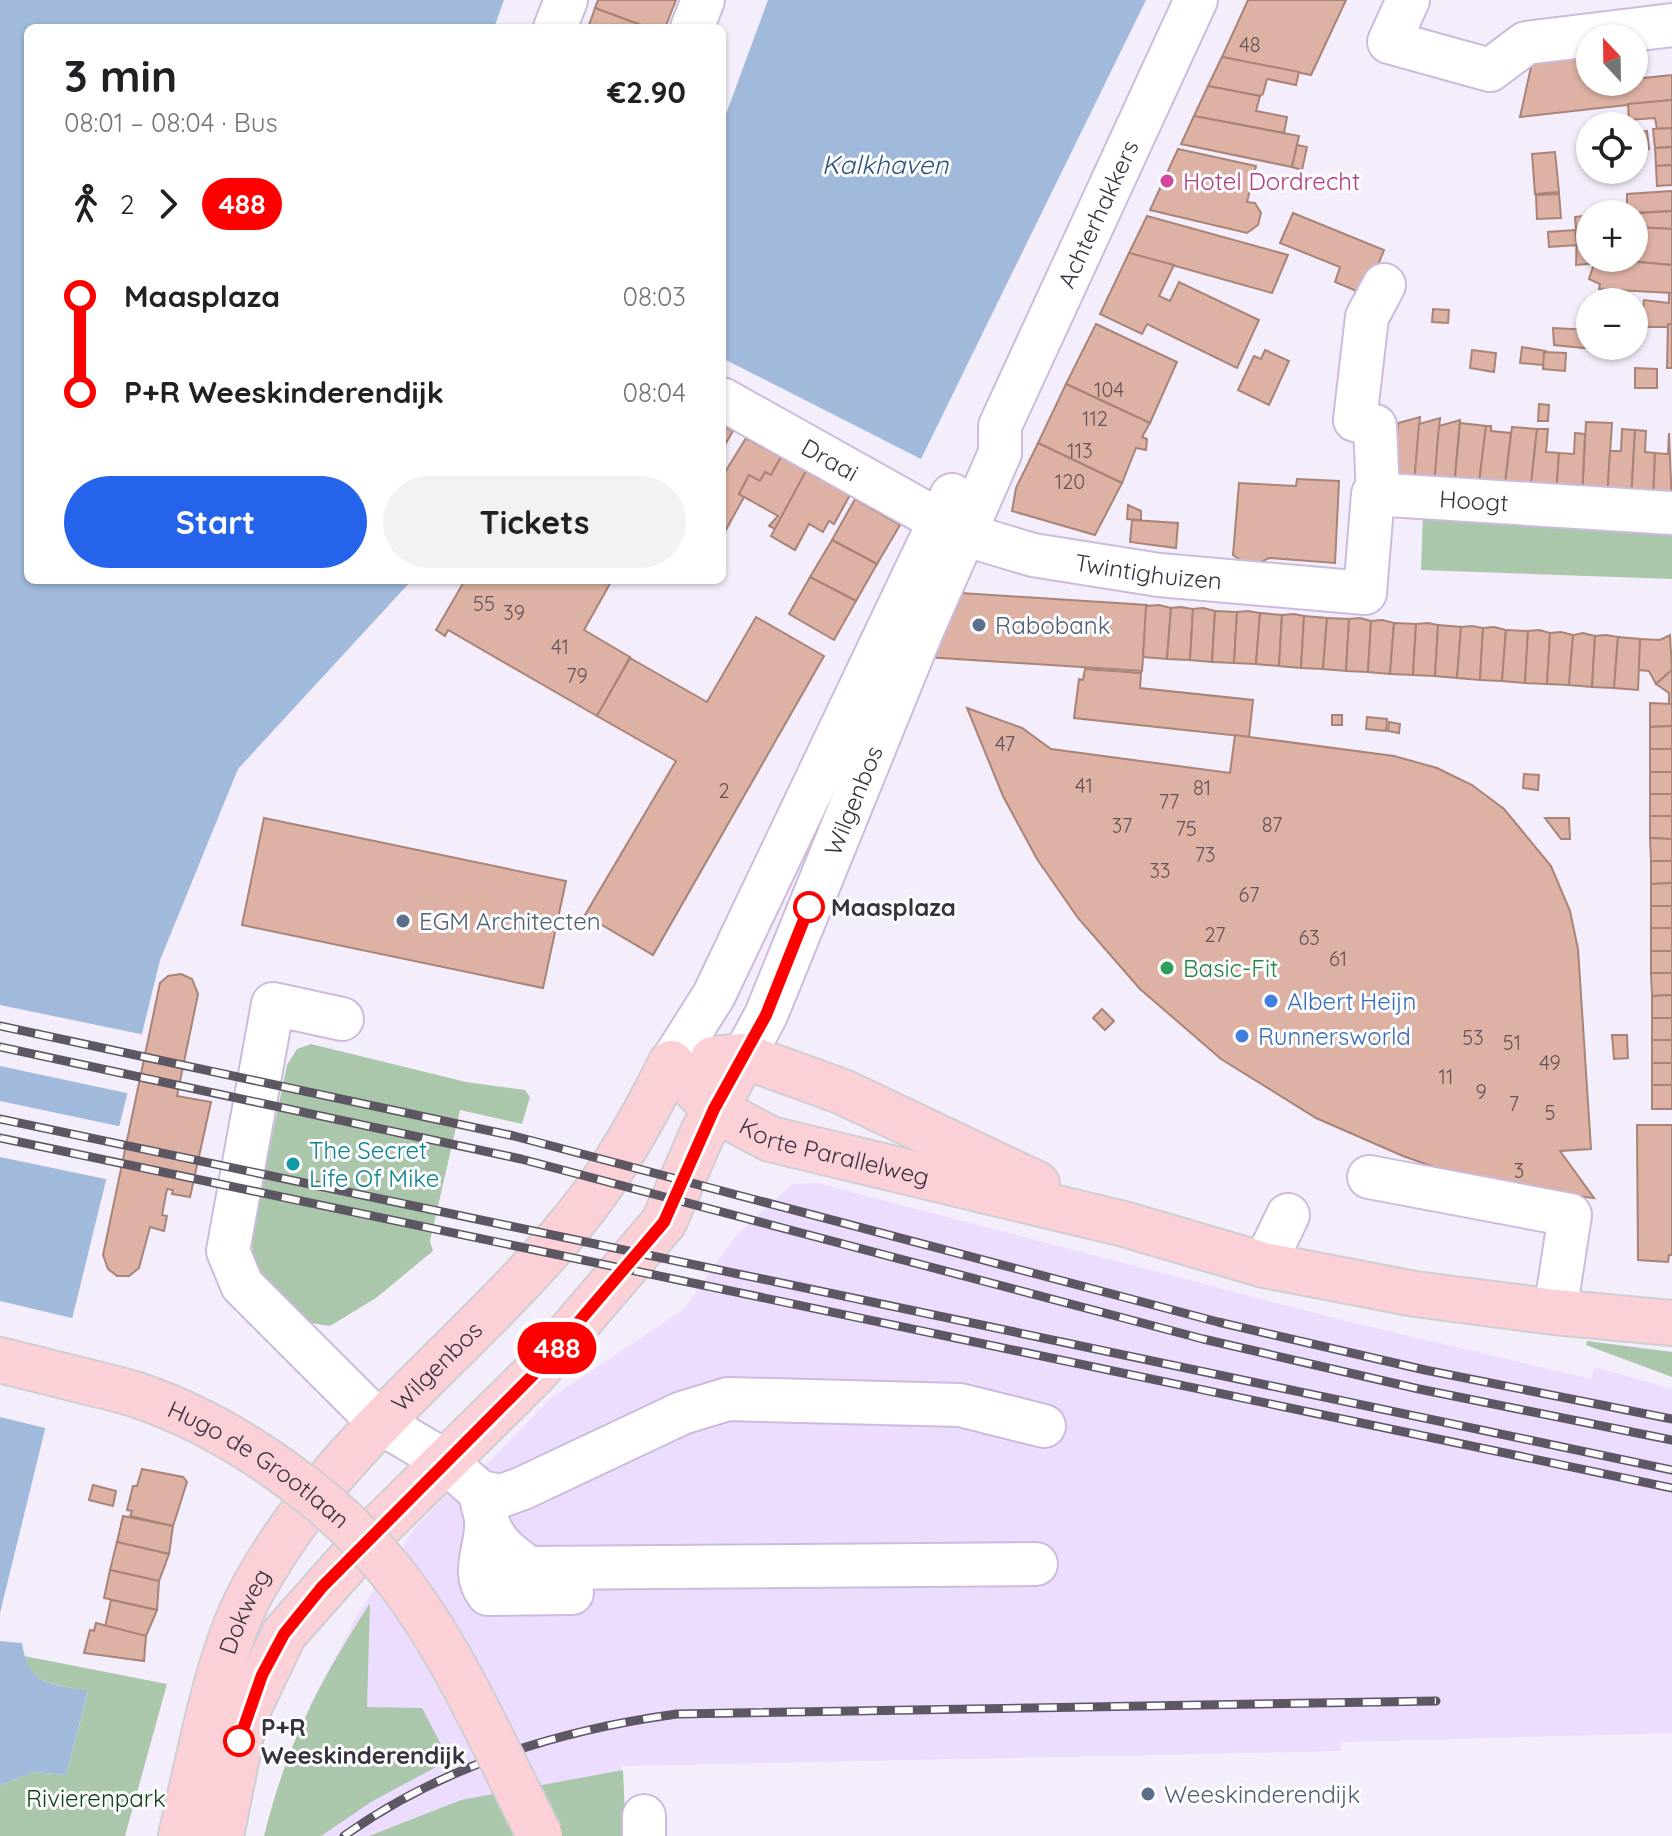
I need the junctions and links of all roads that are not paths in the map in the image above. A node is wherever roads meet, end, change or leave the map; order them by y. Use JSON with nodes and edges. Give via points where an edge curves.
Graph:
{"nodes":[{"id":1,"x":566,"y":0,"type":"edge"},
{"id":2,"x":703,"y":0,"type":"edge"},
{"id":3,"x":1196,"y":0,"type":"edge"},
{"id":4,"x":1408,"y":0,"type":"edge"},
{"id":5,"x":557,"y":24,"type":"edge"},
{"id":6,"x":694,"y":24,"type":"edge"},
{"id":7,"x":1672,"y":25,"type":"edge"},
{"id":8,"x":1384,"y":285,"type":"dead end"},
{"id":9,"x":726,"y":401,"type":"edge"},
{"id":10,"x":1378,"y":494,"type":"junction"},
{"id":11,"x":1672,"y":513,"type":"edge"},
{"id":12,"x":953,"y":528,"type":"junction"},
{"id":13,"x":342,"y":1019,"type":"dead end"},
{"id":14,"x":744,"y":1056,"type":"junction"},
{"id":15,"x":671,"y":1063,"type":"junction"},
{"id":16,"x":714,"y":1109,"type":"junction"},
{"id":17,"x":1369,"y":1177,"type":"dead end"},
{"id":18,"x":1288,"y":1215,"type":"dead end"},
{"id":19,"x":1124,"y":1224,"type":"junction"},
{"id":20,"x":1264,"y":1265,"type":"junction"},
{"id":21,"x":1555,"y":1312,"type":"junction"},
{"id":22,"x":1672,"y":1323,"type":"edge"},
{"id":23,"x":0,"y":1360,"type":"edge"},
{"id":24,"x":379,"y":1422,"type":"junction"},
{"id":25,"x":1044,"y":1426,"type":"dead end"},
{"id":26,"x":445,"y":1461,"type":"junction"},
{"id":27,"x":483,"y":1509,"type":"junction"},
{"id":28,"x":1036,"y":1564,"type":"dead end"},
{"id":29,"x":692,"y":1591,"type":"dead end"},
{"id":30,"x":181,"y":1836,"type":"edge"},
{"id":31,"x":221,"y":1836,"type":"edge"},
{"id":32,"x":540,"y":1836,"type":"edge"}],
"edges":[{"from":1,"to":5,"type":"street"},
{"from":2,"to":6,"type":"street"},
{"from":3,"to":12,"type":"street","name":"Achterhakkers","via":[[1000,426],[977,446]]},
{"from":4,"to":7,"type":"street","via":[[1389,42],[1490,70],[1526,43]]},
{"from":8,"to":10,"type":"street","via":[[1367,317],[1355,420],[1375,426]]},
{"from":9,"to":12,"type":"street","name":"Draai"},
{"from":10,"to":11,"type":"street","name":"Hoogt"},
{"from":10,"to":12,"type":"street","name":"Twintighuizen","via":[[1373,494],[1365,593],[1159,575],[1033,555]]},
{"from":12,"to":14,"type":"street","name":"Wilgenbos","via":[[913,684]]},
{"from":12,"to":15,"type":"street","name":"Wilgenbos","via":[[714,995]]},
{"from":13,"to":24,"type":"street","name":"Wilgenbos","via":[[273,1004],[228,1251],[242,1285]]},
{"from":14,"to":15,"type":"main road","name":"Korte Parallelweg"},
{"from":14,"to":16,"type":"main road","name":"Wilgenbos"},
{"from":14,"to":19,"type":"main road","name":"Korte Parallelweg","via":[[843,1092]]},
{"from":15,"to":16,"type":"main road","name":"Korte Parallelweg"},
{"from":15,"to":24,"type":"main road","name":"Wilgenbos","via":[[588,1203],[507,1295]]},
{"from":16,"to":19,"type":"main road","name":"Korte Parallelweg","via":[[770,1139]]},
{"from":16,"to":26,"type":"main road","name":"Wilgenbos","via":[[664,1222],[535,1373]]},
{"from":17,"to":21,"type":"street","via":[[1570,1215]]},
{"from":18,"to":20,"type":"street"},
{"from":19,"to":20,"type":"main road","name":"Korte Parallelweg"},
{"from":20,"to":21,"type":"main road","name":"Korte Parallelweg","via":[[1415,1294]]},
{"from":21,"to":22,"type":"main road","name":"Korte Parallelweg"},
{"from":23,"to":32,"type":"main road","name":"Hugo de Grootlaan","bridge":true,"via":[[137,1395],[173,1410],[259,1456],[334,1512],[398,1580],[462,1682]]},
{"from":24,"to":26,"type":"street","name":"Wilgenbos"},
{"from":24,"to":30,"type":"main road","name":"Dokweg","via":[[304,1512],[254,1585],[236,1622]]},
{"from":25,"to":27,"type":"street","via":[[960,1405],[728,1399],[682,1413]]},
{"from":26,"to":27,"type":"street"},
{"from":26,"to":31,"type":"main road","name":"Dokweg","via":[[322,1587],[284,1634],[245,1716]]},
{"from":27,"to":28,"type":"street","via":[[508,1553],[529,1568]]},
{"from":27,"to":29,"type":"street","via":[[479,1568],[490,1594]]}]}
